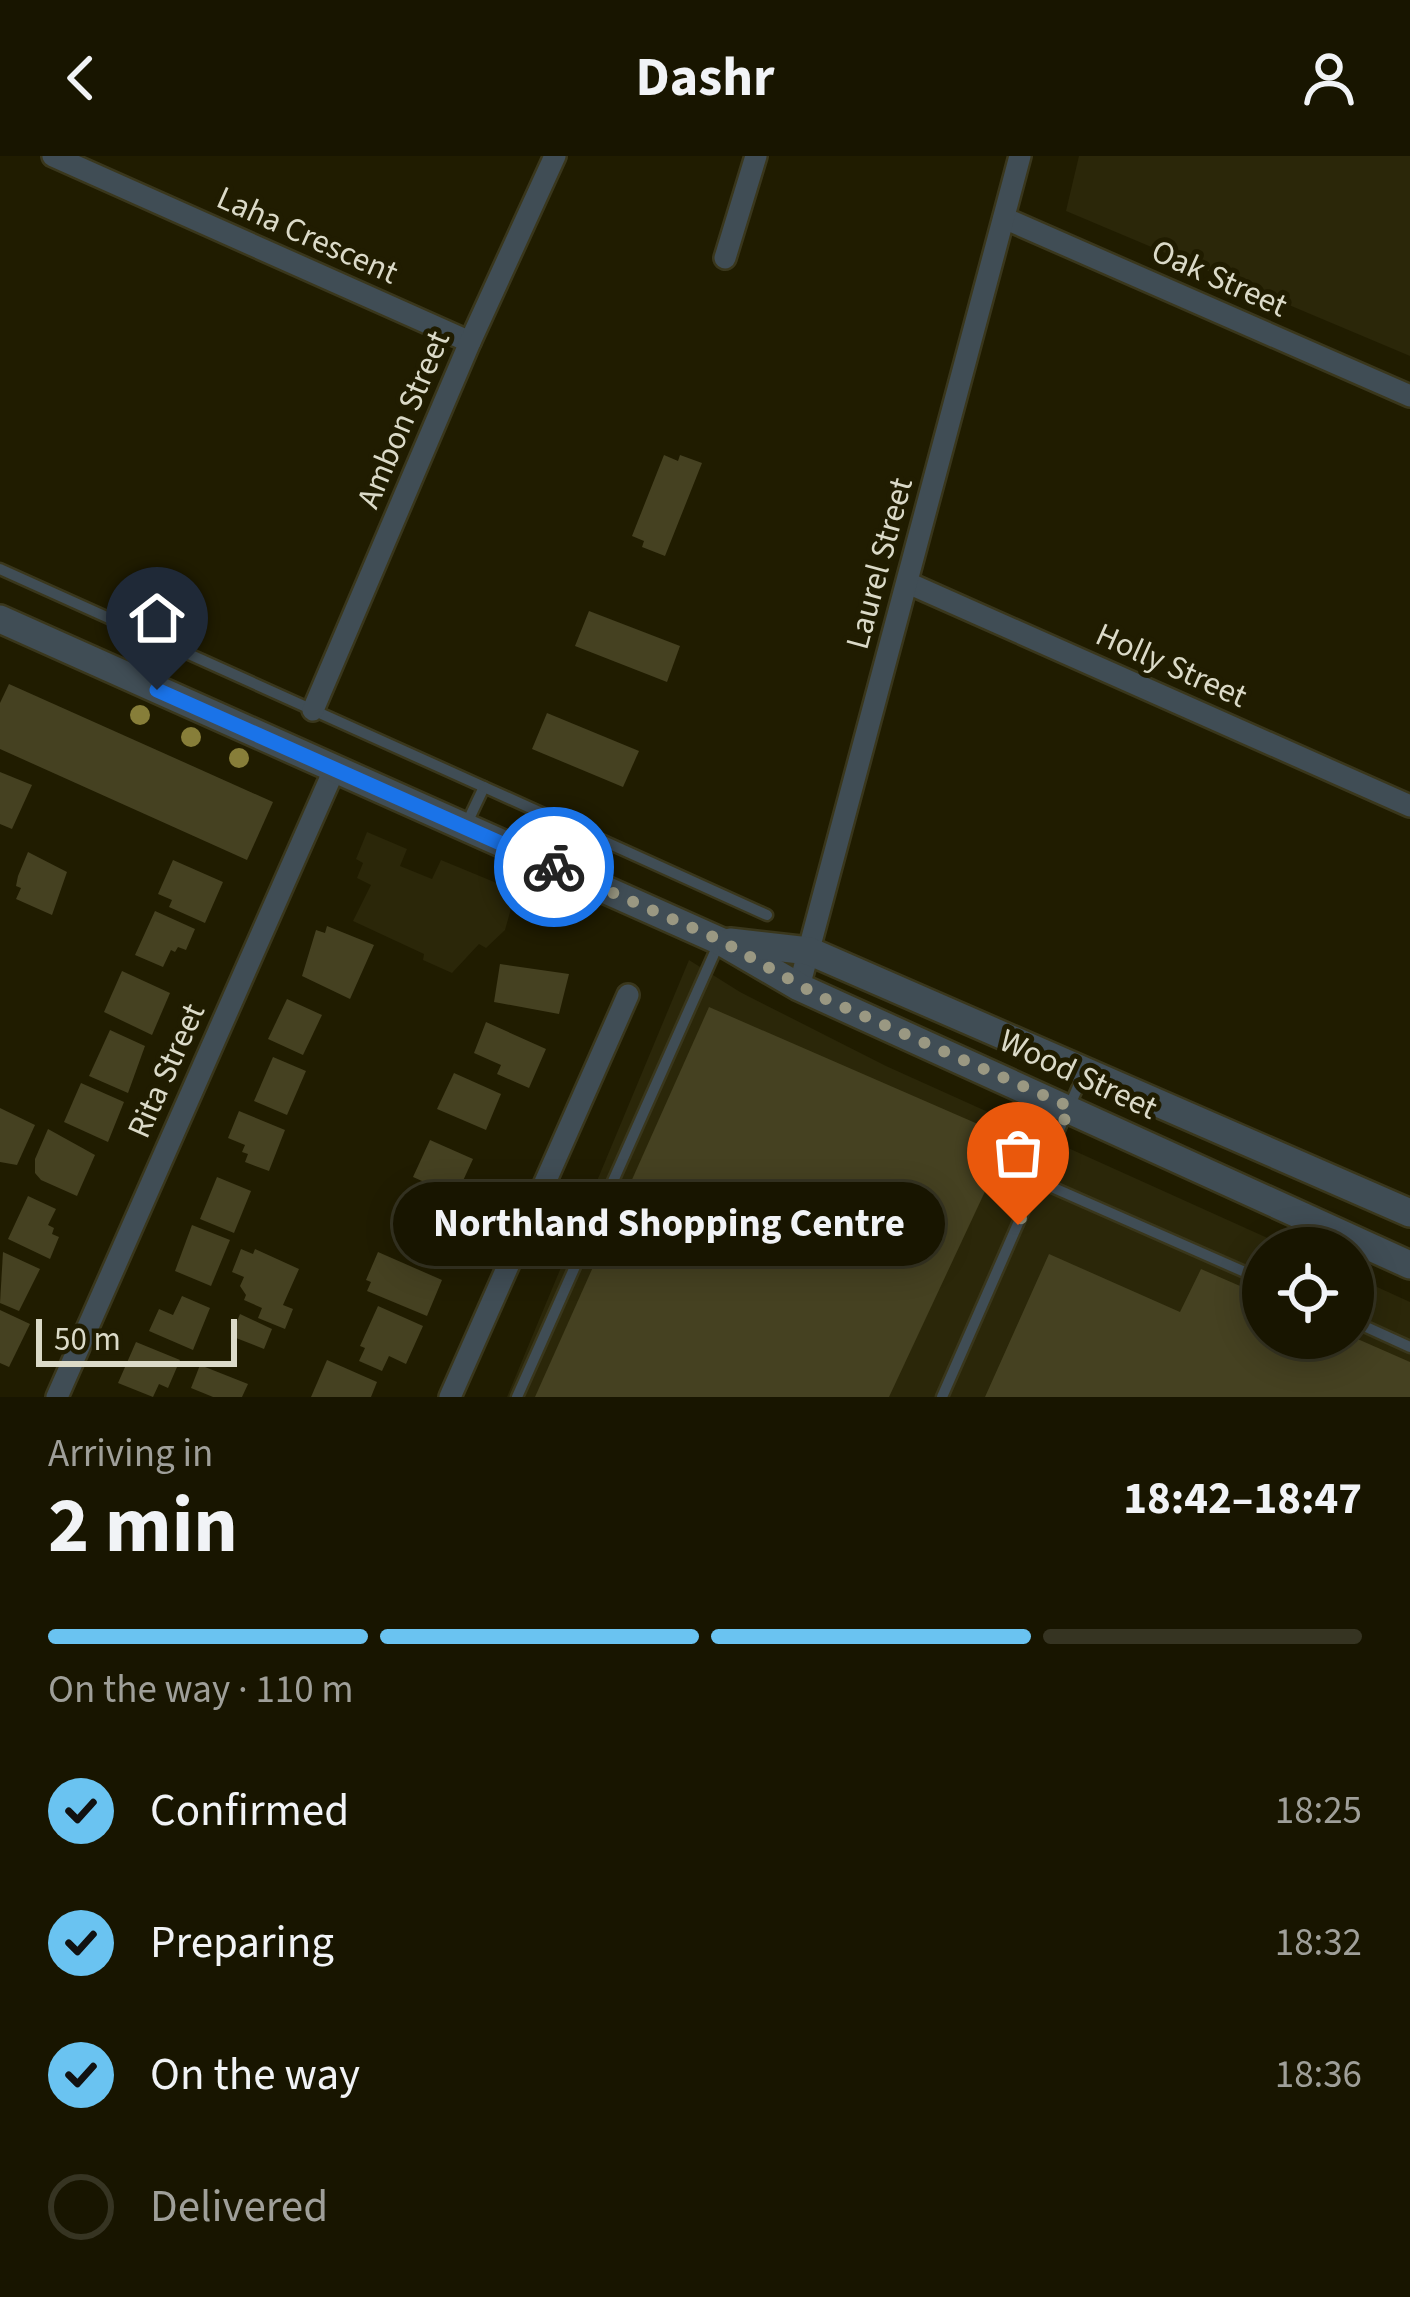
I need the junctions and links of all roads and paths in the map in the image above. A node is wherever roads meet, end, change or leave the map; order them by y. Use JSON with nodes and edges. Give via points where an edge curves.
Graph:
{"nodes":[{"id":1,"x":53,"y":156,"type":"edge"},
{"id":2,"x":555,"y":156,"type":"edge"},
{"id":3,"x":756,"y":156,"type":"edge"},
{"id":4,"x":1020,"y":156,"type":"edge"},
{"id":5,"x":1004,"y":218,"type":"junction"},
{"id":6,"x":725,"y":257,"type":"dead end"},
{"id":7,"x":470,"y":342,"type":"junction"},
{"id":8,"x":1410,"y":396,"type":"edge"},
{"id":9,"x":0,"y":569,"type":"edge"},
{"id":10,"x":908,"y":583,"type":"junction"},
{"id":11,"x":0,"y":619,"type":"edge"},
{"id":12,"x":313,"y":710,"type":"junction"},
{"id":13,"x":334,"y":770,"type":"junction"},
{"id":14,"x":484,"y":787,"type":"junction"},
{"id":15,"x":1410,"y":806,"type":"edge"},
{"id":16,"x":465,"y":827,"type":"junction"},
{"id":17,"x":766,"y":915,"type":"dead end"},
{"id":18,"x":720,"y":940,"type":"junction"},
{"id":19,"x":809,"y":951,"type":"junction"},
{"id":20,"x":799,"y":987,"type":"junction"},
{"id":21,"x":628,"y":995,"type":"dead end"},
{"id":22,"x":1085,"y":1070,"type":"junction"},
{"id":23,"x":1070,"y":1107,"type":"junction"},
{"id":24,"x":1038,"y":1181,"type":"junction"},
{"id":25,"x":1410,"y":1213,"type":"edge"},
{"id":26,"x":1410,"y":1265,"type":"edge"},
{"id":27,"x":1242,"y":1271,"type":"edge"},
{"id":28,"x":1374,"y":1331,"type":"edge"},
{"id":29,"x":1410,"y":1347,"type":"edge"},
{"id":30,"x":56,"y":1397,"type":"edge"},
{"id":31,"x":450,"y":1397,"type":"edge"},
{"id":32,"x":517,"y":1397,"type":"edge"},
{"id":33,"x":942,"y":1397,"type":"edge"}],
"edges":[{"from":1,"to":7,"type":"street","name":"Laha Crescent"},
{"from":2,"to":7,"type":"street","name":"Ambon Street"},
{"from":3,"to":6,"type":"street"},
{"from":4,"to":5,"type":"street","name":"Laurel Street"},
{"from":5,"to":8,"type":"street","name":"Oak Street"},
{"from":5,"to":10,"type":"street","name":"Laurel Street"},
{"from":7,"to":12,"type":"street","name":"Ambon Street"},
{"from":9,"to":12,"type":"lane"},
{"from":10,"to":15,"type":"street","name":"Holly Street"},
{"from":10,"to":19,"type":"street","name":"Laurel Street"},
{"from":11,"to":13,"type":"street","name":"Wood Street"},
{"from":12,"to":14,"type":"lane"},
{"from":13,"to":16,"type":"street","name":"Wood Street"},
{"from":13,"to":30,"type":"street","name":"Rita Street"},
{"from":14,"to":16,"type":"lane"},
{"from":14,"to":17,"type":"lane"},
{"from":16,"to":18,"type":"street","name":"Wood Street"},
{"from":18,"to":19,"type":"street","name":"Wood Street"},
{"from":18,"to":20,"type":"street","name":"Wood Street"},
{"from":18,"to":32,"type":"lane"},
{"from":19,"to":20,"type":"street","name":"Laurel Street"},
{"from":19,"to":22,"type":"street","name":"Wood Street"},
{"from":20,"to":23,"type":"street","name":"Wood Street"},
{"from":21,"to":31,"type":"street"},
{"from":22,"to":23,"type":"lane"},
{"from":22,"to":25,"type":"street","name":"Wood Street"},
{"from":23,"to":24,"type":"lane"},
{"from":23,"to":26,"type":"street","name":"Wood Street"},
{"from":24,"to":27,"type":"lane"},
{"from":24,"to":33,"type":"lane"},
{"from":28,"to":29,"type":"lane"}]}
